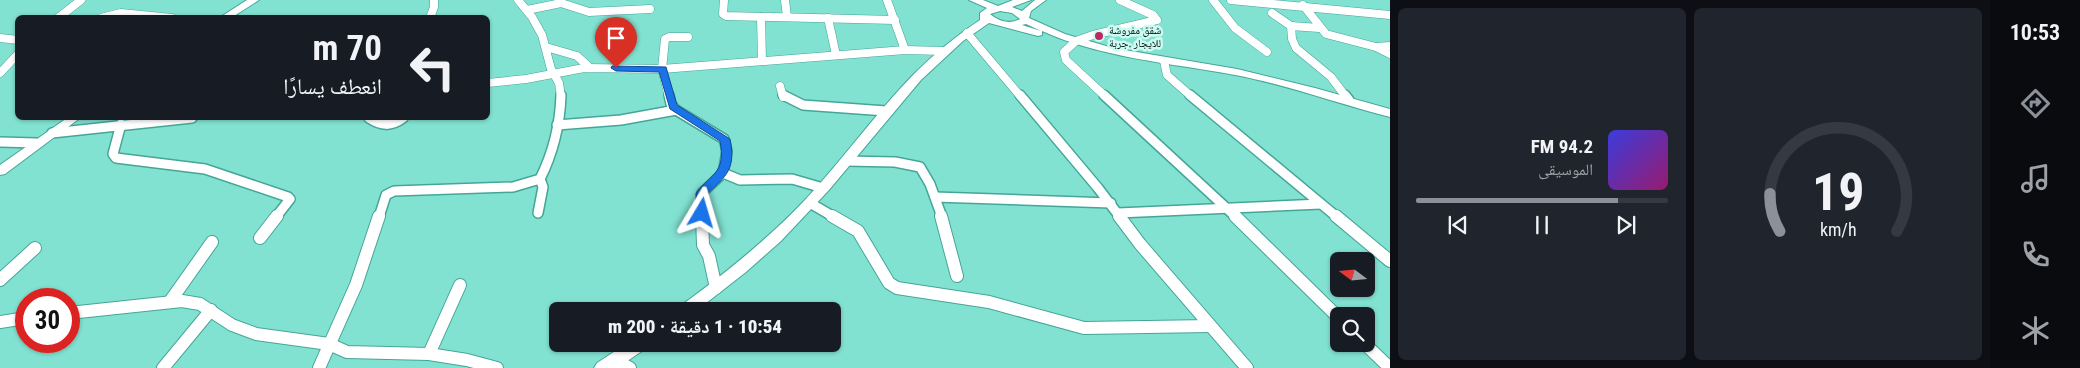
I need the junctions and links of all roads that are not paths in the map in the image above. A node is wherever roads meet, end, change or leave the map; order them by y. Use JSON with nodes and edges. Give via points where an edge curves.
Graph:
{"nodes":[{"id":1,"x":81,"y":0,"type":"edge"},
{"id":2,"x":254,"y":0,"type":"edge"},
{"id":3,"x":434,"y":0,"type":"edge"},
{"id":4,"x":518,"y":0,"type":"edge"},
{"id":5,"x":724,"y":0,"type":"edge"},
{"id":6,"x":785,"y":0,"type":"edge"},
{"id":7,"x":887,"y":0,"type":"edge"},
{"id":8,"x":965,"y":0,"type":"edge"},
{"id":9,"x":974,"y":0,"type":"edge"},
{"id":10,"x":1026,"y":0,"type":"edge"},
{"id":11,"x":1041,"y":0,"type":"edge"},
{"id":12,"x":1120,"y":0,"type":"edge"},
{"id":13,"x":1213,"y":0,"type":"edge"},
{"id":14,"x":1231,"y":0,"type":"edge"},
{"id":15,"x":1303,"y":6,"type":"junction"},
{"id":16,"x":650,"y":8,"type":"dead end"},
{"id":17,"x":1000,"y":9,"type":"junction"},
{"id":18,"x":527,"y":10,"type":"junction"},
{"id":19,"x":1272,"y":13,"type":"dead end"},
{"id":20,"x":62,"y":15,"type":"edge"},
{"id":21,"x":114,"y":15,"type":"edge"},
{"id":22,"x":142,"y":15,"type":"edge"},
{"id":23,"x":228,"y":15,"type":"edge"},
{"id":24,"x":431,"y":15,"type":"edge"},
{"id":25,"x":1390,"y":15,"type":"edge"},
{"id":26,"x":986,"y":16,"type":"junction"},
{"id":27,"x":761,"y":17,"type":"junction"},
{"id":28,"x":787,"y":17,"type":"junction"},
{"id":29,"x":828,"y":18,"type":"junction"},
{"id":30,"x":1025,"y":18,"type":"junction"},
{"id":31,"x":895,"y":20,"type":"junction"},
{"id":32,"x":1007,"y":24,"type":"junction"},
{"id":33,"x":1291,"y":26,"type":"junction"},
{"id":34,"x":1320,"y":28,"type":"junction"},
{"id":35,"x":688,"y":36,"type":"dead end"},
{"id":36,"x":965,"y":37,"type":"junction"},
{"id":37,"x":0,"y":38,"type":"edge"},
{"id":38,"x":15,"y":40,"type":"edge"},
{"id":39,"x":1074,"y":42,"type":"junction"},
{"id":40,"x":1390,"y":46,"type":"edge"},
{"id":41,"x":546,"y":47,"type":"junction"},
{"id":42,"x":1376,"y":47,"type":"junction"},
{"id":43,"x":905,"y":50,"type":"junction"},
{"id":44,"x":943,"y":52,"type":"junction"},
{"id":45,"x":1267,"y":52,"type":"dead end"},
{"id":46,"x":836,"y":54,"type":"junction"},
{"id":47,"x":1390,"y":54,"type":"edge"},
{"id":48,"x":15,"y":57,"type":"edge"},
{"id":49,"x":762,"y":62,"type":"junction"},
{"id":50,"x":1165,"y":64,"type":"junction"},
{"id":51,"x":590,"y":68,"type":"junction"},
{"id":52,"x":662,"y":69,"type":"junction"},
{"id":53,"x":0,"y":73,"type":"edge"},
{"id":54,"x":552,"y":73,"type":"junction"},
{"id":55,"x":490,"y":83,"type":"edge"},
{"id":56,"x":780,"y":86,"type":"dead end"},
{"id":57,"x":1350,"y":100,"type":"junction"},
{"id":58,"x":676,"y":110,"type":"junction"},
{"id":59,"x":886,"y":111,"type":"junction"},
{"id":60,"x":1390,"y":113,"type":"edge"},
{"id":61,"x":71,"y":120,"type":"edge"},
{"id":62,"x":168,"y":120,"type":"edge"},
{"id":63,"x":372,"y":120,"type":"edge"},
{"id":64,"x":400,"y":120,"type":"edge"},
{"id":65,"x":121,"y":124,"type":"junction"},
{"id":66,"x":557,"y":125,"type":"junction"},
{"id":67,"x":52,"y":133,"type":"junction"},
{"id":68,"x":0,"y":142,"type":"edge"},
{"id":69,"x":36,"y":143,"type":"junction"},
{"id":70,"x":846,"y":161,"type":"junction"},
{"id":71,"x":0,"y":171,"type":"edge"},
{"id":72,"x":723,"y":173,"type":"junction"},
{"id":73,"x":540,"y":178,"type":"junction"},
{"id":74,"x":823,"y":188,"type":"junction"},
{"id":75,"x":936,"y":197,"type":"junction"},
{"id":76,"x":810,"y":203,"type":"junction"},
{"id":77,"x":1110,"y":203,"type":"junction"},
{"id":78,"x":1321,"y":204,"type":"junction"},
{"id":79,"x":1228,"y":209,"type":"junction"},
{"id":80,"x":538,"y":212,"type":"dead end"},
{"id":81,"x":1118,"y":213,"type":"junction"},
{"id":82,"x":260,"y":238,"type":"dead end"},
{"id":83,"x":212,"y":242,"type":"dead end"},
{"id":84,"x":35,"y":248,"type":"dead end"},
{"id":85,"x":1390,"y":261,"type":"edge"},
{"id":86,"x":957,"y":276,"type":"dead end"},
{"id":87,"x":0,"y":280,"type":"edge"},
{"id":88,"x":460,"y":285,"type":"dead end"},
{"id":89,"x":716,"y":288,"type":"junction"},
{"id":90,"x":171,"y":300,"type":"junction"},
{"id":91,"x":697,"y":302,"type":"edge"},
{"id":92,"x":1330,"y":309,"type":"edge"},
{"id":93,"x":211,"y":310,"type":"junction"},
{"id":94,"x":80,"y":311,"type":"edge"},
{"id":95,"x":15,"y":320,"type":"edge"},
{"id":96,"x":0,"y":322,"type":"edge"},
{"id":97,"x":1210,"y":326,"type":"junction"},
{"id":98,"x":329,"y":344,"type":"junction"},
{"id":99,"x":630,"y":352,"type":"edge"},
{"id":100,"x":1373,"y":352,"type":"edge"},
{"id":101,"x":429,"y":354,"type":"junction"},
{"id":102,"x":616,"y":365,"type":"edge"},
{"id":103,"x":163,"y":368,"type":"edge"},
{"id":104,"x":319,"y":368,"type":"edge"},
{"id":105,"x":497,"y":368,"type":"edge"},
{"id":106,"x":1247,"y":368,"type":"edge"},
{"id":107,"x":1390,"y":368,"type":"edge"}],
"edges":[{"from":1,"to":20,"type":"street"},
{"from":2,"to":23,"type":"main road"},
{"from":3,"to":24,"type":"street"},
{"from":4,"to":18,"type":"street"},
{"from":5,"to":27,"type":"street","via":[[724,16]]},
{"from":6,"to":28,"type":"street"},
{"from":7,"to":31,"type":"street"},
{"from":8,"to":26,"type":"main road"},
{"from":9,"to":17,"type":"main road"},
{"from":10,"to":17,"type":"main road"},
{"from":11,"to":30,"type":"main road","via":[[1027,10]]},
{"from":12,"to":39,"type":"street","via":[[1157,20]]},
{"from":13,"to":45,"type":"street","via":[[1235,28]]},
{"from":14,"to":15,"type":"street"},
{"from":15,"to":25,"type":"street"},
{"from":15,"to":34,"type":"street"},
{"from":16,"to":18,"type":"street","via":[[589,12],[561,3]]},
{"from":17,"to":26,"type":"main road","via":[[988,11]]},
{"from":17,"to":30,"type":"main road","via":[[1013,10]]},
{"from":18,"to":41,"type":"street","via":[[538,24]]},
{"from":19,"to":33,"type":"street"},
{"from":21,"to":22,"type":"street"},
{"from":26,"to":32,"type":"main road"},
{"from":26,"to":36,"type":"main road","via":[[985,21]]},
{"from":27,"to":28,"type":"street"},
{"from":27,"to":49,"type":"street"},
{"from":28,"to":29,"type":"street"},
{"from":29,"to":31,"type":"street"},
{"from":29,"to":46,"type":"street"},
{"from":30,"to":32,"type":"main road","via":[[1017,24]]},
{"from":30,"to":39,"type":"main road"},
{"from":31,"to":43,"type":"street"},
{"from":32,"to":36,"type":"main road"},
{"from":32,"to":39,"type":"main road"},
{"from":33,"to":34,"type":"street"},
{"from":33,"to":57,"type":"street","via":[[1296,48],[1331,77]]},
{"from":34,"to":42,"type":"street","via":[[1332,36]]},
{"from":35,"to":52,"type":"street","via":[[664,39]]},
{"from":36,"to":44,"type":"main road"},
{"from":36,"to":77,"type":"street"},
{"from":37,"to":38,"type":"street"},
{"from":39,"to":50,"type":"main road","via":[[1122,58]]},
{"from":39,"to":79,"type":"street","via":[[1064,52],[1066,60]]},
{"from":40,"to":42,"type":"street"},
{"from":41,"to":51,"type":"street","via":[[583,58]]},
{"from":41,"to":54,"type":"street"},
{"from":42,"to":47,"type":"street"},
{"from":43,"to":44,"type":"street"},
{"from":43,"to":46,"type":"street"},
{"from":44,"to":59,"type":"main road","via":[[910,82]]},
{"from":46,"to":49,"type":"street"},
{"from":48,"to":53,"type":"street"},
{"from":49,"to":52,"type":"street"},
{"from":50,"to":57,"type":"main road","via":[[1288,84]]},
{"from":50,"to":78,"type":"street","via":[[1167,74],[1180,87]]},
{"from":51,"to":52,"type":"street"},
{"from":51,"to":54,"type":"street"},
{"from":52,"to":58,"type":"street"},
{"from":54,"to":55,"type":"street"},
{"from":54,"to":66,"type":"street","via":[[560,86]]},
{"from":56,"to":59,"type":"street","via":[[783,97],[794,103]]},
{"from":57,"to":60,"type":"main road"},
{"from":58,"to":66,"type":"street","via":[[621,120]]},
{"from":58,"to":72,"type":"street","via":[[724,139],[727,151]]},
{"from":59,"to":70,"type":"main road"},
{"from":61,"to":67,"type":"main road"},
{"from":62,"to":65,"type":"street"},
{"from":63,"to":64,"type":"street","via":[[384,125]]},
{"from":65,"to":67,"type":"street"},
{"from":65,"to":82,"type":"street","via":[[113,154],[116,158],[205,169],[288,197],[290,199]]},
{"from":66,"to":73,"type":"street"},
{"from":67,"to":69,"type":"main road"},
{"from":68,"to":69,"type":"street"},
{"from":69,"to":71,"type":"main road"},
{"from":70,"to":74,"type":"main road"},
{"from":70,"to":75,"type":"street","via":[[921,168]]},
{"from":72,"to":74,"type":"street","via":[[750,183],[793,179]]},
{"from":72,"to":89,"type":"street","via":[[702,193],[703,245],[709,256]]},
{"from":73,"to":80,"type":"street","via":[[543,187]]},
{"from":73,"to":98,"type":"street","via":[[513,186],[394,191],[386,195],[356,285]]},
{"from":74,"to":76,"type":"main road"},
{"from":75,"to":77,"type":"street"},
{"from":75,"to":86,"type":"street"},
{"from":76,"to":89,"type":"main road"},
{"from":76,"to":97,"type":"street","via":[[858,231],[888,283],[897,288],[989,302],[1084,328]]},
{"from":77,"to":81,"type":"street"},
{"from":78,"to":79,"type":"street"},
{"from":78,"to":85,"type":"street"},
{"from":79,"to":81,"type":"street"},
{"from":79,"to":92,"type":"street"},
{"from":81,"to":97,"type":"street","via":[[1140,244]]},
{"from":83,"to":90,"type":"street"},
{"from":84,"to":87,"type":"street"},
{"from":88,"to":101,"type":"street"},
{"from":89,"to":91,"type":"main road"},
{"from":90,"to":93,"type":"street","via":[[200,304]]},
{"from":90,"to":94,"type":"street"},
{"from":93,"to":98,"type":"street","via":[[232,325],[256,334]]},
{"from":93,"to":103,"type":"street"},
{"from":95,"to":96,"type":"street"},
{"from":97,"to":106,"type":"street"},
{"from":98,"to":101,"type":"street","via":[[347,352]]},
{"from":98,"to":104,"type":"street"},
{"from":99,"to":102,"type":"main road"},
{"from":100,"to":107,"type":"street"},
{"from":101,"to":105,"type":"street"}]}
